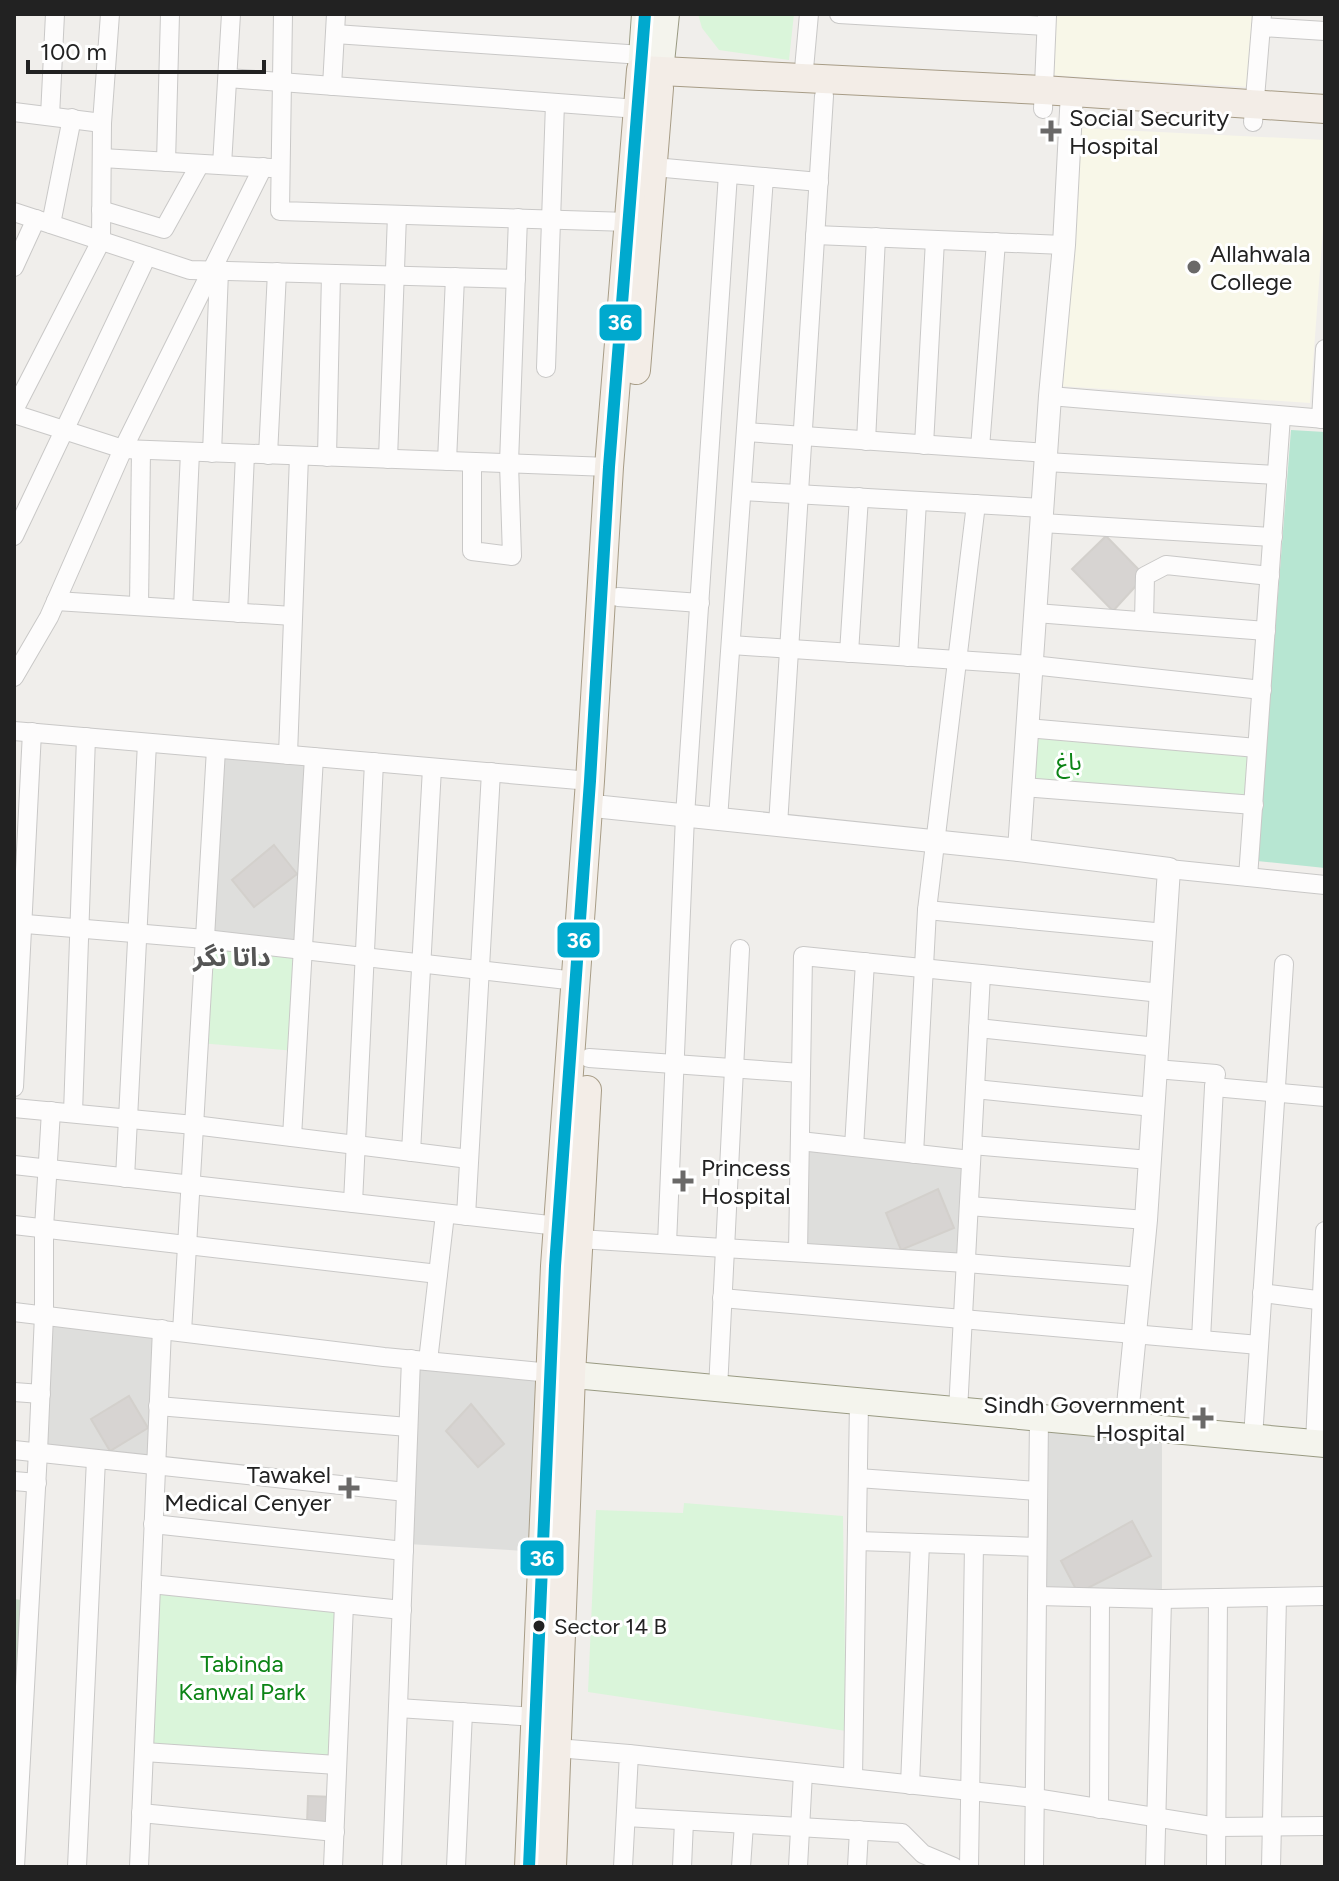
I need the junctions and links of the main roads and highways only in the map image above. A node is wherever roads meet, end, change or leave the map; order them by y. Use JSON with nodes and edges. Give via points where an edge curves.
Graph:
{"nodes":[{"id":1,"x":645,"y":14,"type":"edge"},
{"id":2,"x":666,"y":14,"type":"edge"},
{"id":3,"x":647,"y":79,"type":"junction"},
{"id":4,"x":1325,"y":109,"type":"edge"},
{"id":5,"x":1254,"y":113,"type":"junction"},
{"id":6,"x":1325,"y":127,"type":"edge"},
{"id":7,"x":568,"y":1232,"type":"junction"},
{"id":8,"x":561,"y":1374,"type":"junction"},
{"id":9,"x":1320,"y":1444,"type":"edge"},
{"id":10,"x":529,"y":1867,"type":"edge"},
{"id":11,"x":552,"y":1867,"type":"edge"}],
"edges":[{"from":1,"to":3,"type":"main road"},
{"from":2,"to":3,"type":"main road"},
{"from":3,"to":5,"type":"main road"},
{"from":3,"to":7,"type":"main road","via":[[609,467],[576,981]]},
{"from":3,"to":7,"type":"main road","via":[[654,167],[618,597],[589,1058]]},
{"from":4,"to":5,"type":"main road"},
{"from":5,"to":6,"type":"main road"},
{"from":7,"to":8,"type":"main road"},
{"from":8,"to":9,"type":"main road"},
{"from":8,"to":10,"type":"main road"},
{"from":8,"to":11,"type":"main road"}]}
